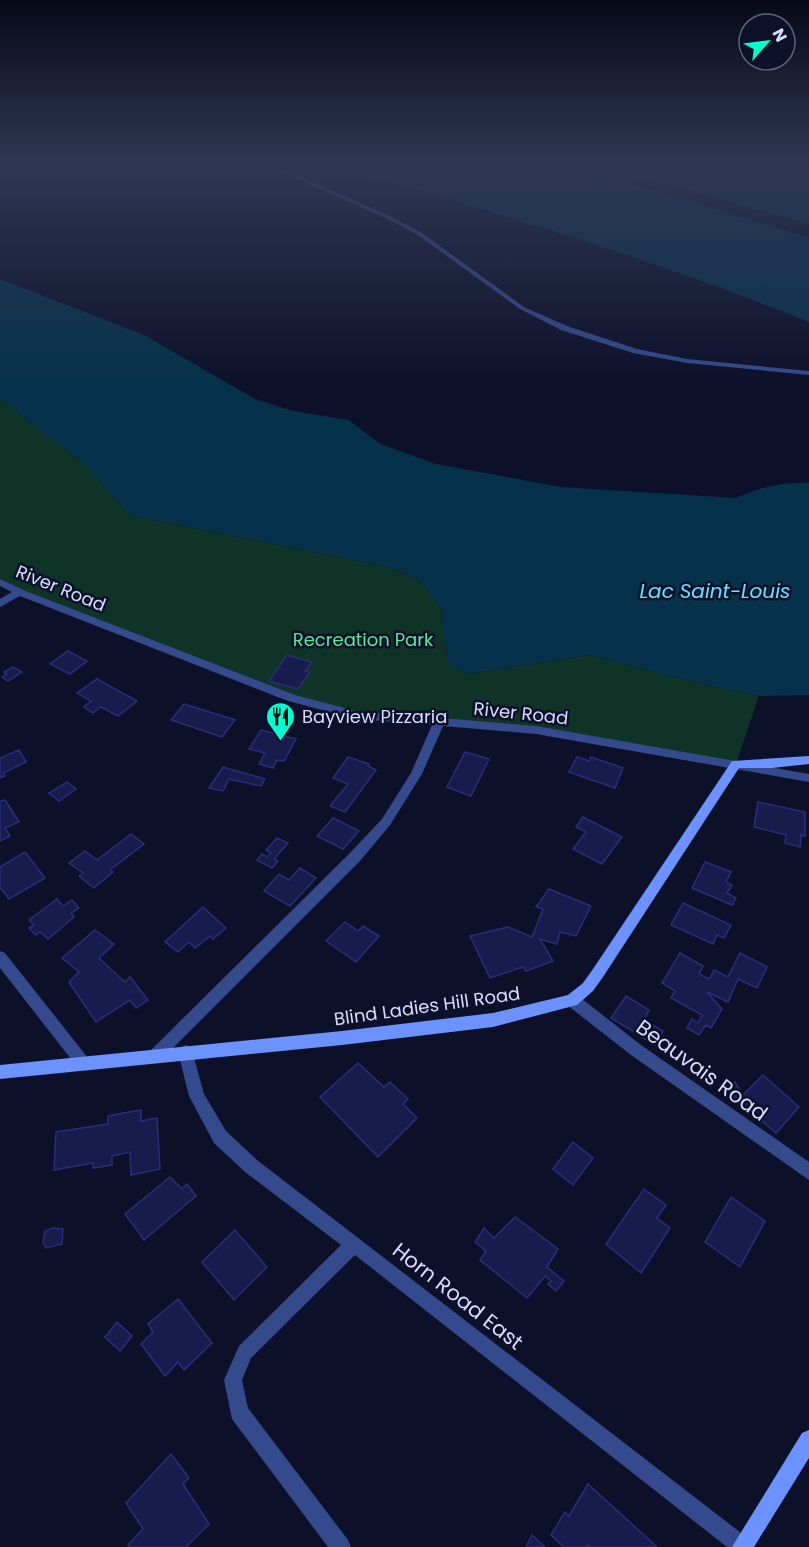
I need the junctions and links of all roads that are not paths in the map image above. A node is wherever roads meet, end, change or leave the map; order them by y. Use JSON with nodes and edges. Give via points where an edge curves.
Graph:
{"nodes":[{"id":1,"x":427,"y":239,"type":"edge"},
{"id":2,"x":809,"y":374,"type":"edge"},
{"id":3,"x":0,"y":582,"type":"edge"},
{"id":4,"x":19,"y":592,"type":"junction"},
{"id":5,"x":0,"y":604,"type":"edge"},
{"id":6,"x":439,"y":722,"type":"junction"},
{"id":7,"x":809,"y":760,"type":"edge"},
{"id":8,"x":736,"y":764,"type":"junction"},
{"id":9,"x":809,"y":778,"type":"edge"},
{"id":10,"x":0,"y":957,"type":"edge"},
{"id":11,"x":572,"y":1000,"type":"junction"},
{"id":12,"x":186,"y":1052,"type":"junction"},
{"id":13,"x":155,"y":1056,"type":"junction"},
{"id":14,"x":83,"y":1063,"type":"junction"},
{"id":15,"x":0,"y":1072,"type":"edge"},
{"id":16,"x":809,"y":1172,"type":"edge"},
{"id":17,"x":354,"y":1244,"type":"junction"},
{"id":18,"x":809,"y":1440,"type":"edge"},
{"id":19,"x":341,"y":1547,"type":"edge"},
{"id":20,"x":742,"y":1547,"type":"edge"}],
"edges":[{"from":1,"to":2,"type":"street","via":[[522,308],[564,328],[636,351],[687,361]]},
{"from":3,"to":4,"type":"street","name":"River Road"},
{"from":4,"to":5,"type":"street"},
{"from":4,"to":6,"type":"street","name":"River Road","via":[[292,698],[356,715]]},
{"from":6,"to":8,"type":"street","name":"River Road","via":[[536,730]]},
{"from":6,"to":13,"type":"street","via":[[416,774],[386,822]]},
{"from":7,"to":8,"type":"street","name":"River Road"},
{"from":8,"to":9,"type":"street"},
{"from":8,"to":11,"type":"street","name":"Blind Ladies Hill Road","via":[[598,973]]},
{"from":10,"to":14,"type":"street"},
{"from":11,"to":12,"type":"street","name":"Blind Ladies Hill Road","via":[[494,1020]]},
{"from":11,"to":16,"type":"street","name":"Beauvais Road"},
{"from":12,"to":13,"type":"street","name":"Blind Ladies Hill Road"},
{"from":12,"to":17,"type":"street","name":"Horn Road East","via":[[197,1096],[220,1137],[251,1166]]},
{"from":13,"to":14,"type":"street","name":"Blind Ladies Hill Road"},
{"from":14,"to":15,"type":"street","name":"Blind Ladies Hill Road"},
{"from":17,"to":19,"type":"street","via":[[245,1352],[233,1380],[239,1412]]},
{"from":17,"to":20,"type":"street","name":"Horn Road East"},
{"from":18,"to":20,"type":"street"}]}
